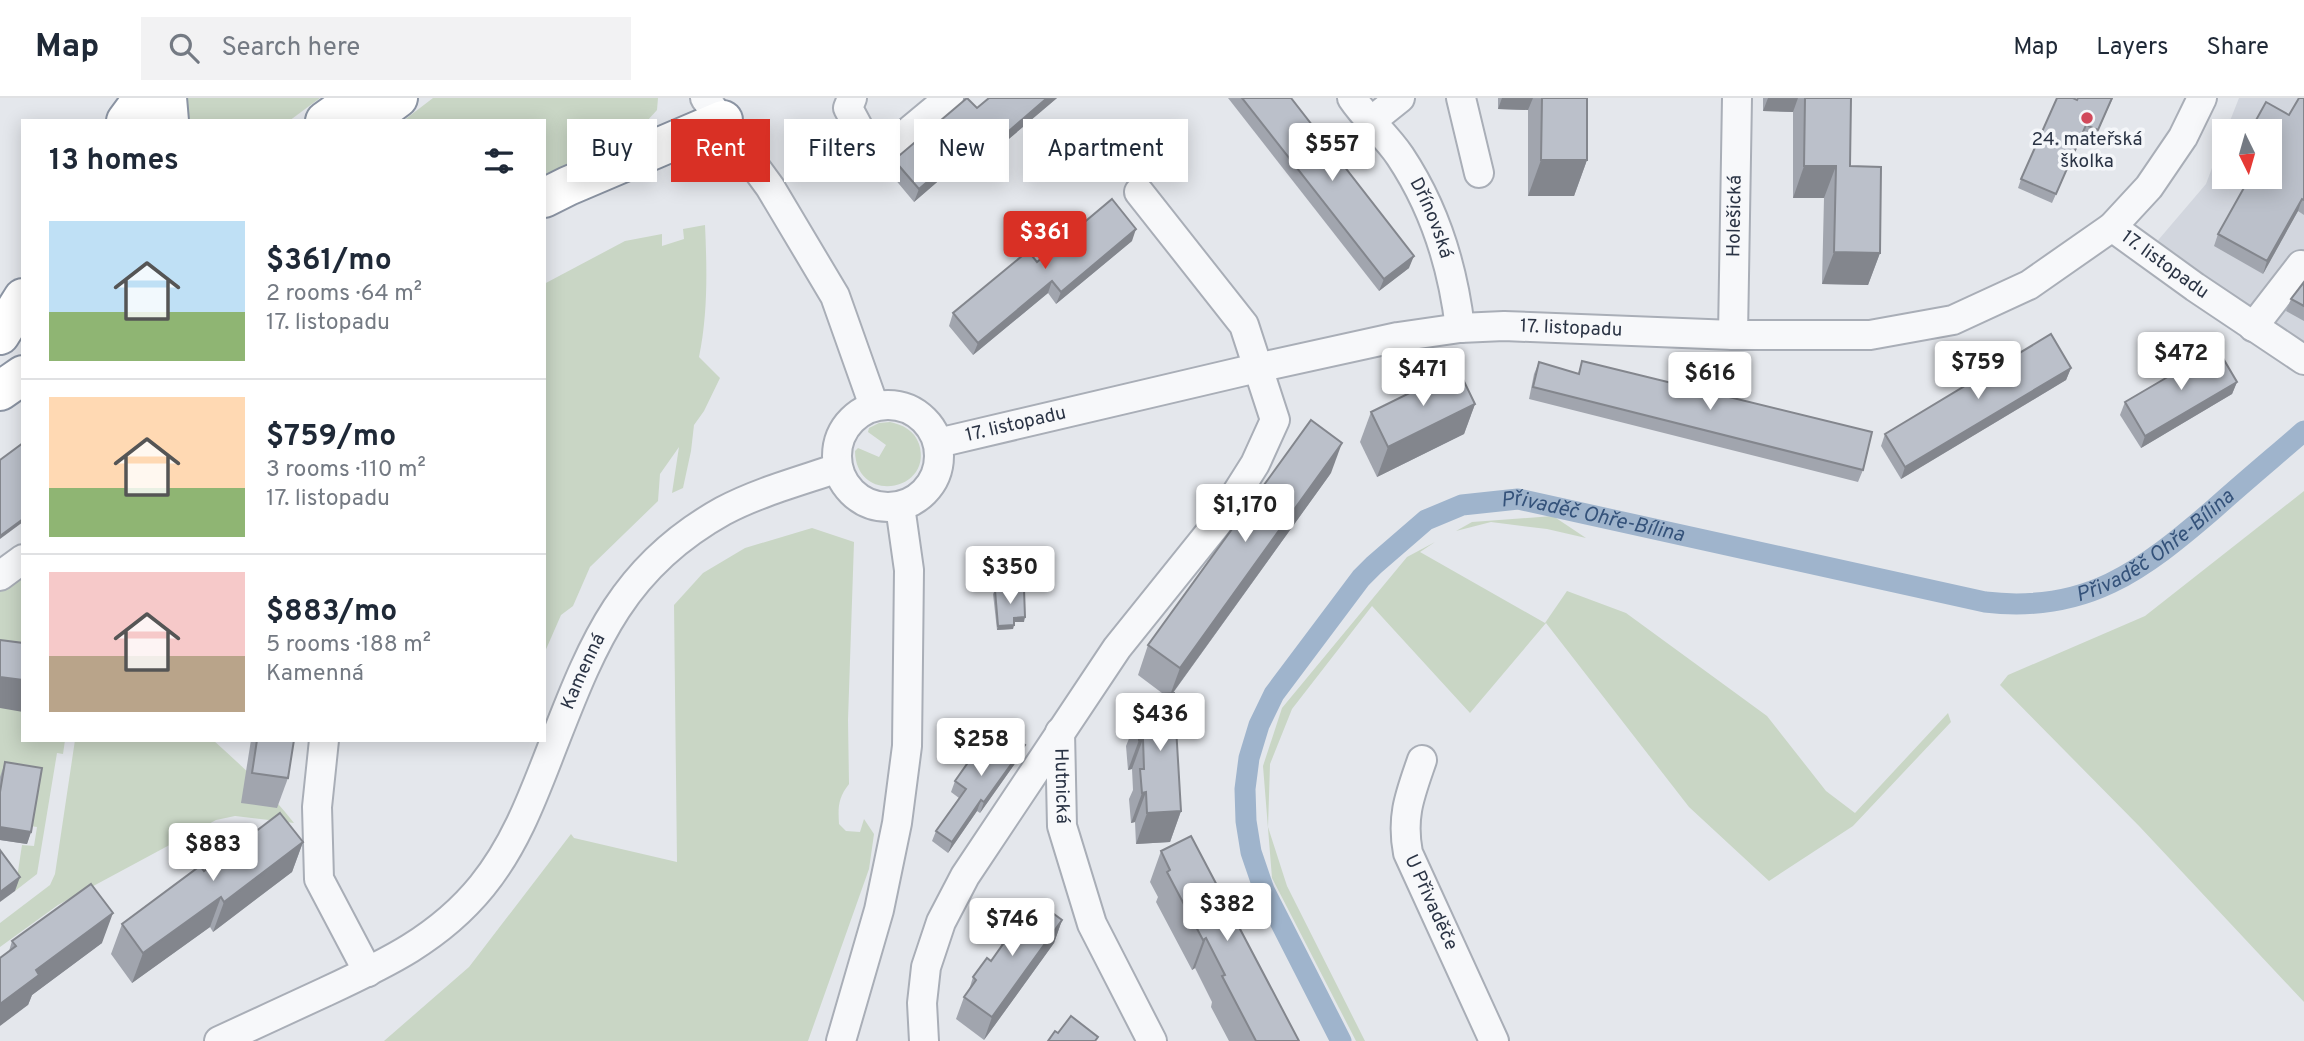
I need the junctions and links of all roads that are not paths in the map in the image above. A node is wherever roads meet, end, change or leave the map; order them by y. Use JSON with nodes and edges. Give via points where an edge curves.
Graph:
{"nodes":[{"id":1,"x":143,"y":98,"type":"edge"},
{"id":2,"x":167,"y":98,"type":"edge"},
{"id":3,"x":852,"y":98,"type":"edge"},
{"id":4,"x":949,"y":98,"type":"edge"},
{"id":5,"x":1352,"y":98,"type":"edge"},
{"id":6,"x":1399,"y":98,"type":"edge"},
{"id":7,"x":1461,"y":98,"type":"edge"},
{"id":8,"x":1737,"y":98,"type":"edge"},
{"id":9,"x":2203,"y":98,"type":"edge"},
{"id":10,"x":714,"y":109,"type":"edge"},
{"id":11,"x":372,"y":111,"type":"edge"},
{"id":12,"x":127,"y":119,"type":"edge"},
{"id":13,"x":169,"y":119,"type":"edge"},
{"id":14,"x":334,"y":119,"type":"edge"},
{"id":15,"x":1370,"y":122,"type":"junction"},
{"id":16,"x":1479,"y":173,"type":"dead end"},
{"id":17,"x":1139,"y":192,"type":"dead end"},
{"id":18,"x":546,"y":197,"type":"edge"},
{"id":19,"x":2112,"y":227,"type":"junction"},
{"id":20,"x":2301,"y":265,"type":"dead end"},
{"id":21,"x":21,"y":301,"type":"edge"},
{"id":22,"x":2253,"y":327,"type":"junction"},
{"id":23,"x":1460,"y":328,"type":"junction"},
{"id":24,"x":0,"y":335,"type":"edge"},
{"id":25,"x":1733,"y":335,"type":"junction"},
{"id":26,"x":21,"y":347,"type":"edge"},
{"id":27,"x":2304,"y":360,"type":"edge"},
{"id":28,"x":0,"y":363,"type":"edge"},
{"id":29,"x":1257,"y":368,"type":"junction"},
{"id":30,"x":21,"y":375,"type":"edge"},
{"id":31,"x":0,"y":391,"type":"edge"},
{"id":32,"x":21,"y":396,"type":"edge"},
{"id":33,"x":0,"y":406,"type":"edge"},
{"id":34,"x":874,"y":406,"type":"junction"},
{"id":35,"x":938,"y":443,"type":"junction"},
{"id":36,"x":838,"y":468,"type":"junction"},
{"id":37,"x":900,"y":506,"type":"junction"},
{"id":38,"x":21,"y":560,"type":"edge"},
{"id":39,"x":0,"y":576,"type":"edge"},
{"id":40,"x":1060,"y":732,"type":"junction"},
{"id":41,"x":324,"y":742,"type":"edge"},
{"id":42,"x":1422,"y":760,"type":"dead end"},
{"id":43,"x":368,"y":972,"type":"junction"},
{"id":44,"x":219,"y":1041,"type":"edge"},
{"id":45,"x":841,"y":1041,"type":"edge"},
{"id":46,"x":924,"y":1041,"type":"edge"},
{"id":47,"x":1152,"y":1041,"type":"edge"},
{"id":48,"x":1494,"y":1041,"type":"edge"}],
"edges":[{"from":1,"to":12,"type":"highway"},
{"from":2,"to":13,"type":"highway"},
{"from":3,"to":4,"type":"street","via":[[848,108],[863,136],[895,142]]},
{"from":5,"to":15,"type":"street","name":"Dřínovská"},
{"from":6,"to":15,"type":"street"},
{"from":7,"to":16,"type":"street"},
{"from":8,"to":25,"type":"street","name":"Holešická"},
{"from":9,"to":19,"type":"street","name":"17. listopadu","via":[[2149,187]]},
{"from":10,"to":18,"type":"highway"},
{"from":10,"to":34,"type":"street","via":[[770,187],[835,296]]},
{"from":11,"to":14,"type":"highway"},
{"from":15,"to":23,"type":"street","name":"Dřínovská","via":[[1399,156],[1430,213],[1451,270]]},
{"from":17,"to":29,"type":"street","via":[[1244,325]]},
{"from":19,"to":22,"type":"street","name":"17. listopadu"},
{"from":19,"to":25,"type":"street","name":"17. listopadu","via":[[2029,285],[1953,320],[1870,335]]},
{"from":20,"to":22,"type":"street"},
{"from":21,"to":24,"type":"highway"},
{"from":22,"to":27,"type":"street","name":"17. listopadu"},
{"from":23,"to":25,"type":"street","name":"17. listopadu"},
{"from":23,"to":29,"type":"street","name":"17. listopadu"},
{"from":26,"to":28,"type":"highway"},
{"from":29,"to":35,"type":"street","name":"17. listopadu"},
{"from":29,"to":40,"type":"street","via":[[1275,420],[1255,464],[1219,521],[1118,648]]},
{"from":30,"to":31,"type":"highway"},
{"from":32,"to":33,"type":"highway"},
{"from":34,"to":35,"type":"street","via":[[891,404],[921,416]]},
{"from":34,"to":36,"type":"street","via":[[860,412],[844,430],[836,452]]},
{"from":35,"to":37,"type":"street","via":[[936,475],[915,500]]},
{"from":36,"to":37,"type":"street","via":[[854,495],[884,508]]},
{"from":36,"to":43,"type":"street","name":"Kamenná","via":[[724,510],[648,568],[618,603],[595,644],[530,803],[482,886],[450,921]]},
{"from":37,"to":45,"type":"street","via":[[909,570],[907,746],[879,910]]},
{"from":38,"to":39,"type":"street"},
{"from":40,"to":46,"type":"street","name":"Hutnická","via":[[965,876],[941,922],[922,988]]},
{"from":40,"to":47,"type":"street","name":"Hutnická","via":[[1062,826],[1092,924]]},
{"from":41,"to":43,"type":"street","via":[[317,807],[319,879]]},
{"from":42,"to":48,"type":"street","name":"U Přivaděče","via":[[1406,809],[1408,853]]},
{"from":43,"to":44,"type":"street","name":"Kamenná"}]}
